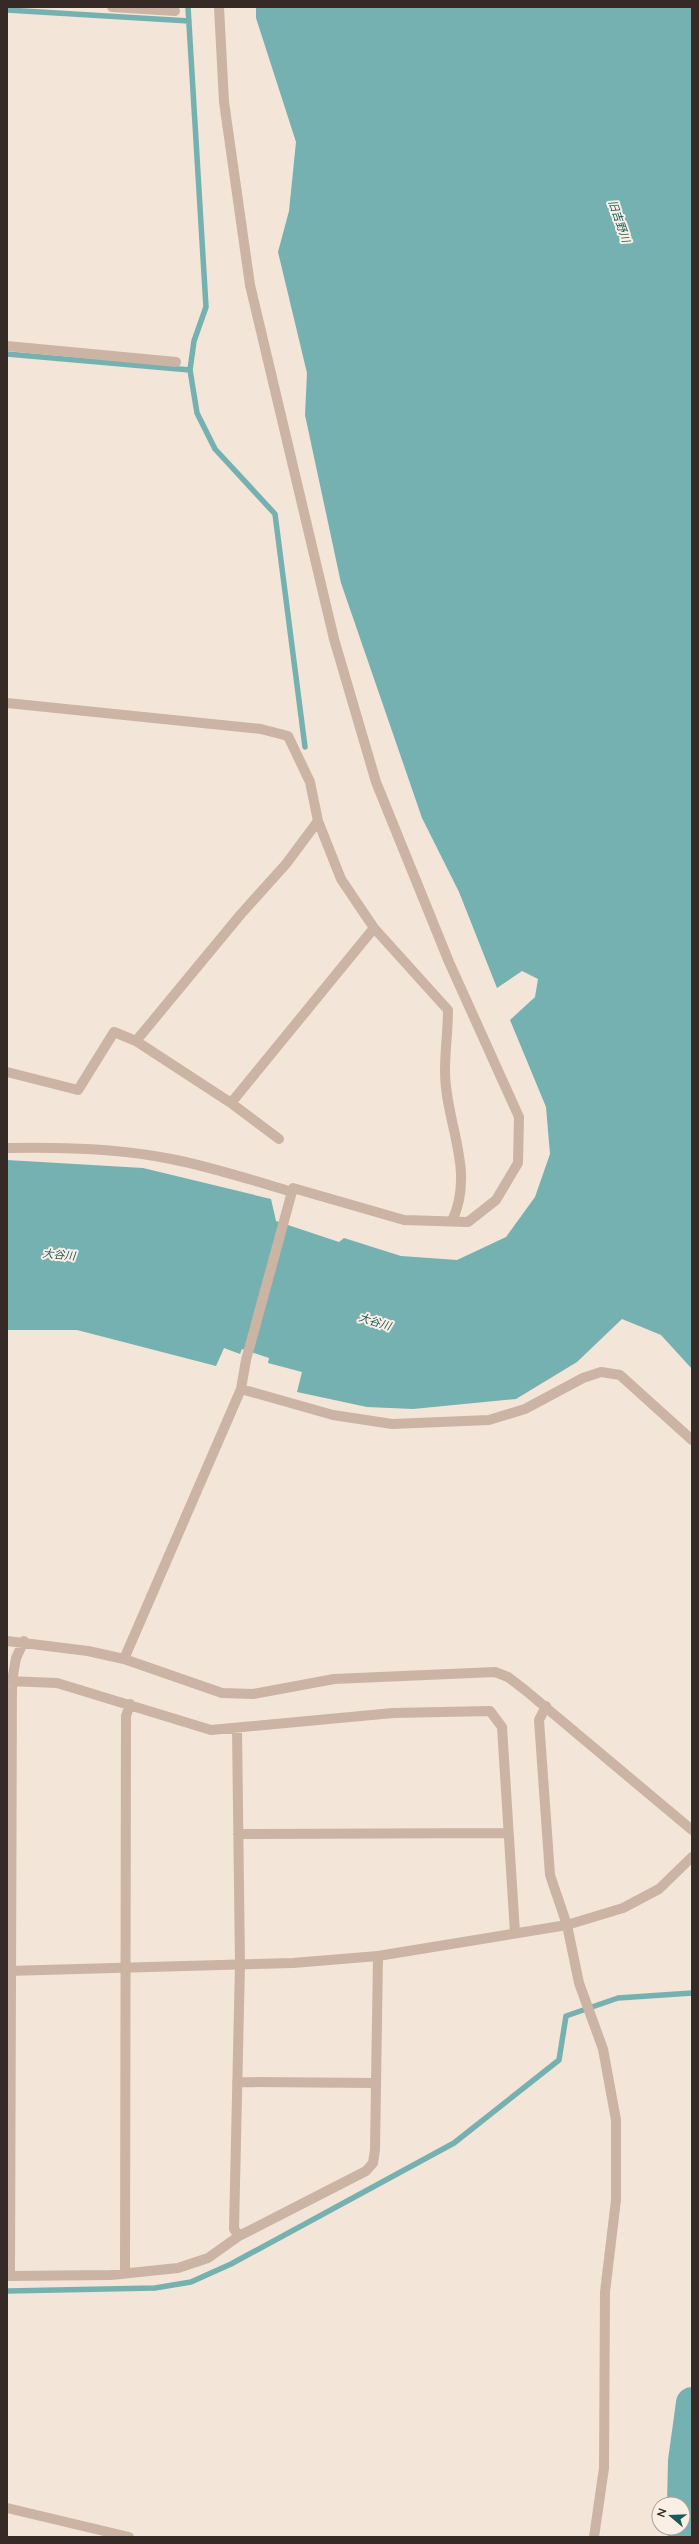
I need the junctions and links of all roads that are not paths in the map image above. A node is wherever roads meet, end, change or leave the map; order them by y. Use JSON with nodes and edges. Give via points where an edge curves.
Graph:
{"nodes":[{"id":1,"x":112,"y":7,"type":"edge"},
{"id":2,"x":219,"y":7,"type":"edge"},
{"id":3,"x":176,"y":11,"type":"dead end"},
{"id":4,"x":7,"y":346,"type":"edge"},
{"id":5,"x":176,"y":362,"type":"dead end"},
{"id":6,"x":7,"y":703,"type":"edge"},
{"id":7,"x":318,"y":821,"type":"junction"},
{"id":8,"x":374,"y":928,"type":"junction"},
{"id":9,"x":136,"y":1041,"type":"junction"},
{"id":10,"x":7,"y":1072,"type":"edge"},
{"id":11,"x":231,"y":1103,"type":"junction"},
{"id":12,"x":280,"y":1139,"type":"dead end"},
{"id":13,"x":7,"y":1148,"type":"edge"},
{"id":14,"x":292,"y":1192,"type":"junction"},
{"id":15,"x":452,"y":1221,"type":"junction"},
{"id":16,"x":241,"y":1389,"type":"junction"},
{"id":17,"x":692,"y":1440,"type":"edge"},
{"id":18,"x":7,"y":1641,"type":"edge"},
{"id":19,"x":24,"y":1641,"type":"junction"},
{"id":20,"x":124,"y":1659,"type":"junction"},
{"id":21,"x":10,"y":1681,"type":"edge"},
{"id":22,"x":130,"y":1704,"type":"junction"},
{"id":23,"x":546,"y":1706,"type":"junction"},
{"id":24,"x":237,"y":1729,"type":"junction"},
{"id":25,"x":692,"y":1830,"type":"edge"},
{"id":26,"x":507,"y":1833,"type":"junction"},
{"id":27,"x":238,"y":1834,"type":"junction"},
{"id":28,"x":692,"y":1857,"type":"edge"},
{"id":29,"x":567,"y":1925,"type":"junction"},
{"id":30,"x":515,"y":1933,"type":"junction"},
{"id":31,"x":378,"y":1956,"type":"junction"},
{"id":32,"x":240,"y":1964,"type":"junction"},
{"id":33,"x":124,"y":1969,"type":"junction"},
{"id":34,"x":9,"y":1971,"type":"edge"},
{"id":35,"x":237,"y":2082,"type":"junction"},
{"id":36,"x":375,"y":2083,"type":"junction"},
{"id":37,"x":239,"y":2236,"type":"junction"},
{"id":38,"x":125,"y":2272,"type":"junction"},
{"id":39,"x":8,"y":2276,"type":"edge"},
{"id":40,"x":7,"y":2508,"type":"edge"},
{"id":41,"x":129,"y":2537,"type":"edge"},
{"id":42,"x":594,"y":2537,"type":"edge"}],
"edges":[{"from":1,"to":3,"type":"street"},
{"from":2,"to":15,"type":"street","via":[[224,102],[250,284],[334,639],[376,782],[449,962],[519,1117],[518,1163],[496,1200],[468,1222]]},
{"from":4,"to":5,"type":"street"},
{"from":6,"to":7,"type":"street","via":[[261,729],[288,736],[310,782]]},
{"from":7,"to":8,"type":"street","via":[[341,879]]},
{"from":7,"to":9,"type":"street","via":[[286,864],[240,914]]},
{"from":8,"to":11,"type":"street"},
{"from":8,"to":15,"type":"street","via":[[448,1010],[445,1071],[462,1180],[460,1204]]},
{"from":9,"to":10,"type":"street","via":[[114,1032],[78,1090]]},
{"from":9,"to":11,"type":"street"},
{"from":11,"to":12,"type":"street"},
{"from":13,"to":14,"type":"street","via":[[42,1147],[170,1158],[232,1173]]},
{"from":14,"to":15,"type":"street","via":[[293,1188],[404,1220]]},
{"from":14,"to":16,"type":"street","via":[[246,1360]]},
{"from":16,"to":17,"type":"street","via":[[333,1415],[392,1424],[482,1420],[525,1409],[583,1378],[601,1372],[620,1375]]},
{"from":16,"to":20,"type":"street"},
{"from":18,"to":19,"type":"street"},
{"from":19,"to":20,"type":"street"},
{"from":19,"to":21,"type":"street"},
{"from":20,"to":23,"type":"street","via":[[222,1693],[253,1694],[334,1679],[495,1672],[508,1677]]},
{"from":21,"to":22,"type":"street","via":[[57,1684]]},
{"from":21,"to":34,"type":"street"},
{"from":22,"to":24,"type":"street","via":[[211,1730]]},
{"from":22,"to":33,"type":"street","via":[[126,1716]]},
{"from":23,"to":25,"type":"street"},
{"from":23,"to":29,"type":"street","via":[[539,1720],[550,1875]]},
{"from":24,"to":26,"type":"street","via":[[393,1713],[490,1711],[502,1727]]},
{"from":24,"to":27,"type":"street"},
{"from":26,"to":27,"type":"street"},
{"from":26,"to":30,"type":"street"},
{"from":27,"to":32,"type":"street"},
{"from":28,"to":29,"type":"street","via":[[659,1889],[624,1908]]},
{"from":29,"to":30,"type":"street"},
{"from":29,"to":42,"type":"street","via":[[579,1983],[603,2049],[616,2120],[616,2200],[605,2292],[604,2468]]},
{"from":30,"to":31,"type":"street"},
{"from":31,"to":32,"type":"street","via":[[293,1963]]},
{"from":31,"to":36,"type":"street"},
{"from":32,"to":33,"type":"street"},
{"from":32,"to":35,"type":"street"},
{"from":33,"to":34,"type":"street"},
{"from":33,"to":38,"type":"street"},
{"from":34,"to":39,"type":"street"},
{"from":35,"to":36,"type":"street"},
{"from":35,"to":37,"type":"street","via":[[234,2229]]},
{"from":36,"to":37,"type":"street","via":[[373,2163],[366,2171]]},
{"from":37,"to":38,"type":"street","via":[[208,2258],[178,2268]]},
{"from":38,"to":39,"type":"street","via":[[111,2275]]},
{"from":40,"to":41,"type":"street"}]}
